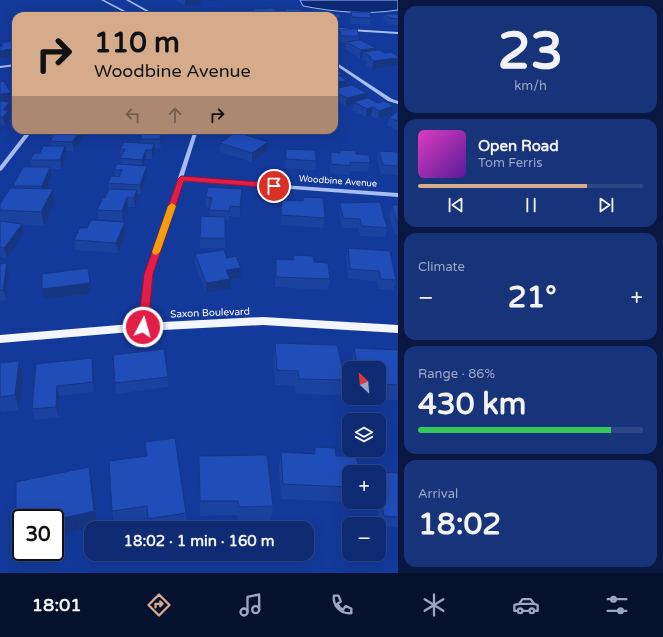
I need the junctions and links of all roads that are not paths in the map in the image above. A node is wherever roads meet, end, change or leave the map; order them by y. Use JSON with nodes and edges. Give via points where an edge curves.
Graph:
{"nodes":[{"id":1,"x":115,"y":0,"type":"edge"},
{"id":2,"x":127,"y":0,"type":"edge"},
{"id":3,"x":104,"y":1,"type":"edge"},
{"id":4,"x":125,"y":12,"type":"edge"},
{"id":5,"x":149,"y":12,"type":"edge"},
{"id":6,"x":338,"y":29,"type":"edge"},
{"id":7,"x":398,"y":33,"type":"edge"},
{"id":8,"x":338,"y":65,"type":"edge"},
{"id":9,"x":12,"y":66,"type":"edge"},
{"id":10,"x":0,"y":68,"type":"edge"},
{"id":11,"x":398,"y":103,"type":"edge"},
{"id":12,"x":28,"y":134,"type":"edge"},
{"id":13,"x":195,"y":134,"type":"edge"},
{"id":14,"x":0,"y":169,"type":"edge"},
{"id":15,"x":181,"y":179,"type":"junction"},
{"id":16,"x":398,"y":195,"type":"edge"},
{"id":17,"x":143,"y":327,"type":"junction"},
{"id":18,"x":398,"y":330,"type":"edge"},
{"id":19,"x":0,"y":339,"type":"edge"}],
"edges":[{"from":1,"to":3,"type":"street"},
{"from":2,"to":5,"type":"street"},
{"from":3,"to":4,"type":"street"},
{"from":6,"to":7,"type":"street"},
{"from":8,"to":11,"type":"street"},
{"from":9,"to":10,"type":"street"},
{"from":12,"to":14,"type":"street"},
{"from":13,"to":15,"type":"street"},
{"from":15,"to":16,"type":"street","name":"Woodbine Avenue"},
{"from":15,"to":17,"type":"street","via":[[149,274]]},
{"from":17,"to":18,"type":"main road","name":"Saxon Boulevard","via":[[263,321]]},
{"from":17,"to":19,"type":"main road","name":"Saxon Boulevard"}]}
